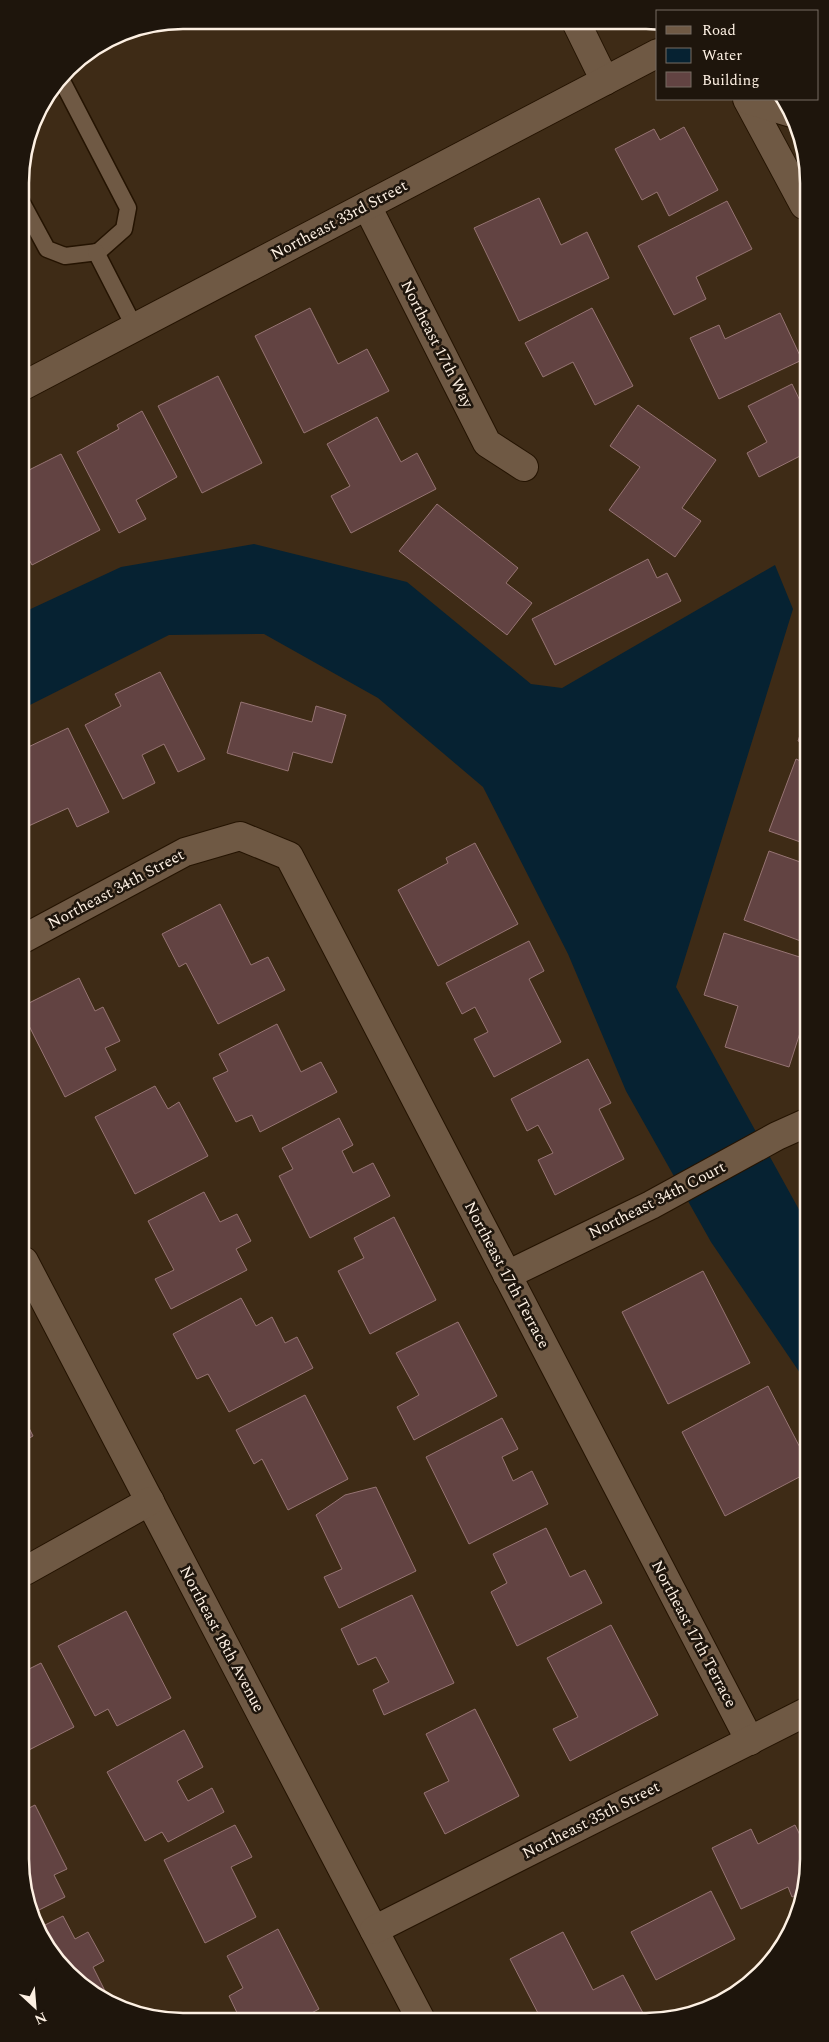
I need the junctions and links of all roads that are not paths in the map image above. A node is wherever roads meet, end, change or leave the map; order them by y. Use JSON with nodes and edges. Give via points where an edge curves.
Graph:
{"nodes":[{"id":1,"x":579,"y":29,"type":"edge"},
{"id":2,"x":656,"y":54,"type":"edge"},
{"id":3,"x":605,"y":81,"type":"junction"},
{"id":4,"x":64,"y":85,"type":"edge"},
{"id":5,"x":748,"y":100,"type":"edge"},
{"id":6,"x":750,"y":100,"type":"edge"},
{"id":7,"x":782,"y":110,"type":"edge"},
{"id":8,"x":800,"y":198,"type":"edge"},
{"id":9,"x":367,"y":206,"type":"junction"},
{"id":10,"x":29,"y":216,"type":"edge"},
{"id":11,"x":96,"y":252,"type":"junction"},
{"id":12,"x":135,"y":328,"type":"junction"},
{"id":13,"x":29,"y":384,"type":"edge"},
{"id":14,"x":524,"y":467,"type":"dead end"},
{"id":15,"x":240,"y":836,"type":"joint"},
{"id":16,"x":29,"y":936,"type":"edge"},
{"id":17,"x":800,"y":1126,"type":"edge"},
{"id":18,"x":29,"y":1270,"type":"edge"},
{"id":19,"x":507,"y":1275,"type":"junction"},
{"id":20,"x":150,"y":1500,"type":"junction"},
{"id":21,"x":29,"y":1568,"type":"edge"},
{"id":22,"x":800,"y":1715,"type":"edge"},
{"id":23,"x":750,"y":1741,"type":"junction"},
{"id":24,"x":374,"y":1930,"type":"junction"},
{"id":25,"x":417,"y":2013,"type":"edge"}],
"edges":[{"from":1,"to":3,"type":"street"},
{"from":2,"to":3,"type":"street","name":"Northeast 33rd Street"},
{"from":3,"to":9,"type":"street","name":"Northeast 33rd Street"},
{"from":4,"to":11,"type":"lane","via":[[128,208],[124,229]]},
{"from":5,"to":8,"type":"street"},
{"from":6,"to":7,"type":"street"},
{"from":9,"to":12,"type":"street","name":"Northeast 33rd Street"},
{"from":9,"to":14,"type":"street","name":"Northeast 17th Way","via":[[487,443]]},
{"from":10,"to":11,"type":"lane","via":[[47,249],[65,256]]},
{"from":11,"to":12,"type":"lane"},
{"from":12,"to":13,"type":"street","name":"Northeast 33rd Street"},
{"from":15,"to":16,"type":"street","name":"Northeast 34th Street","via":[[185,852]]},
{"from":15,"to":19,"type":"street","name":"Northeast 17th Terrace","via":[[289,856]]},
{"from":17,"to":19,"type":"street","name":"Northeast 34th Court","via":[[651,1205]]},
{"from":18,"to":20,"type":"street","name":"Northeast 18th Avenue"},
{"from":19,"to":23,"type":"street","name":"Northeast 17th Terrace"},
{"from":20,"to":21,"type":"street"},
{"from":20,"to":24,"type":"street","name":"Northeast 18th Avenue"},
{"from":22,"to":23,"type":"street","name":"Northeast 35th Street"},
{"from":23,"to":24,"type":"street","name":"Northeast 35th Street"},
{"from":24,"to":25,"type":"street","name":"Northeast 18th Avenue"}]}
